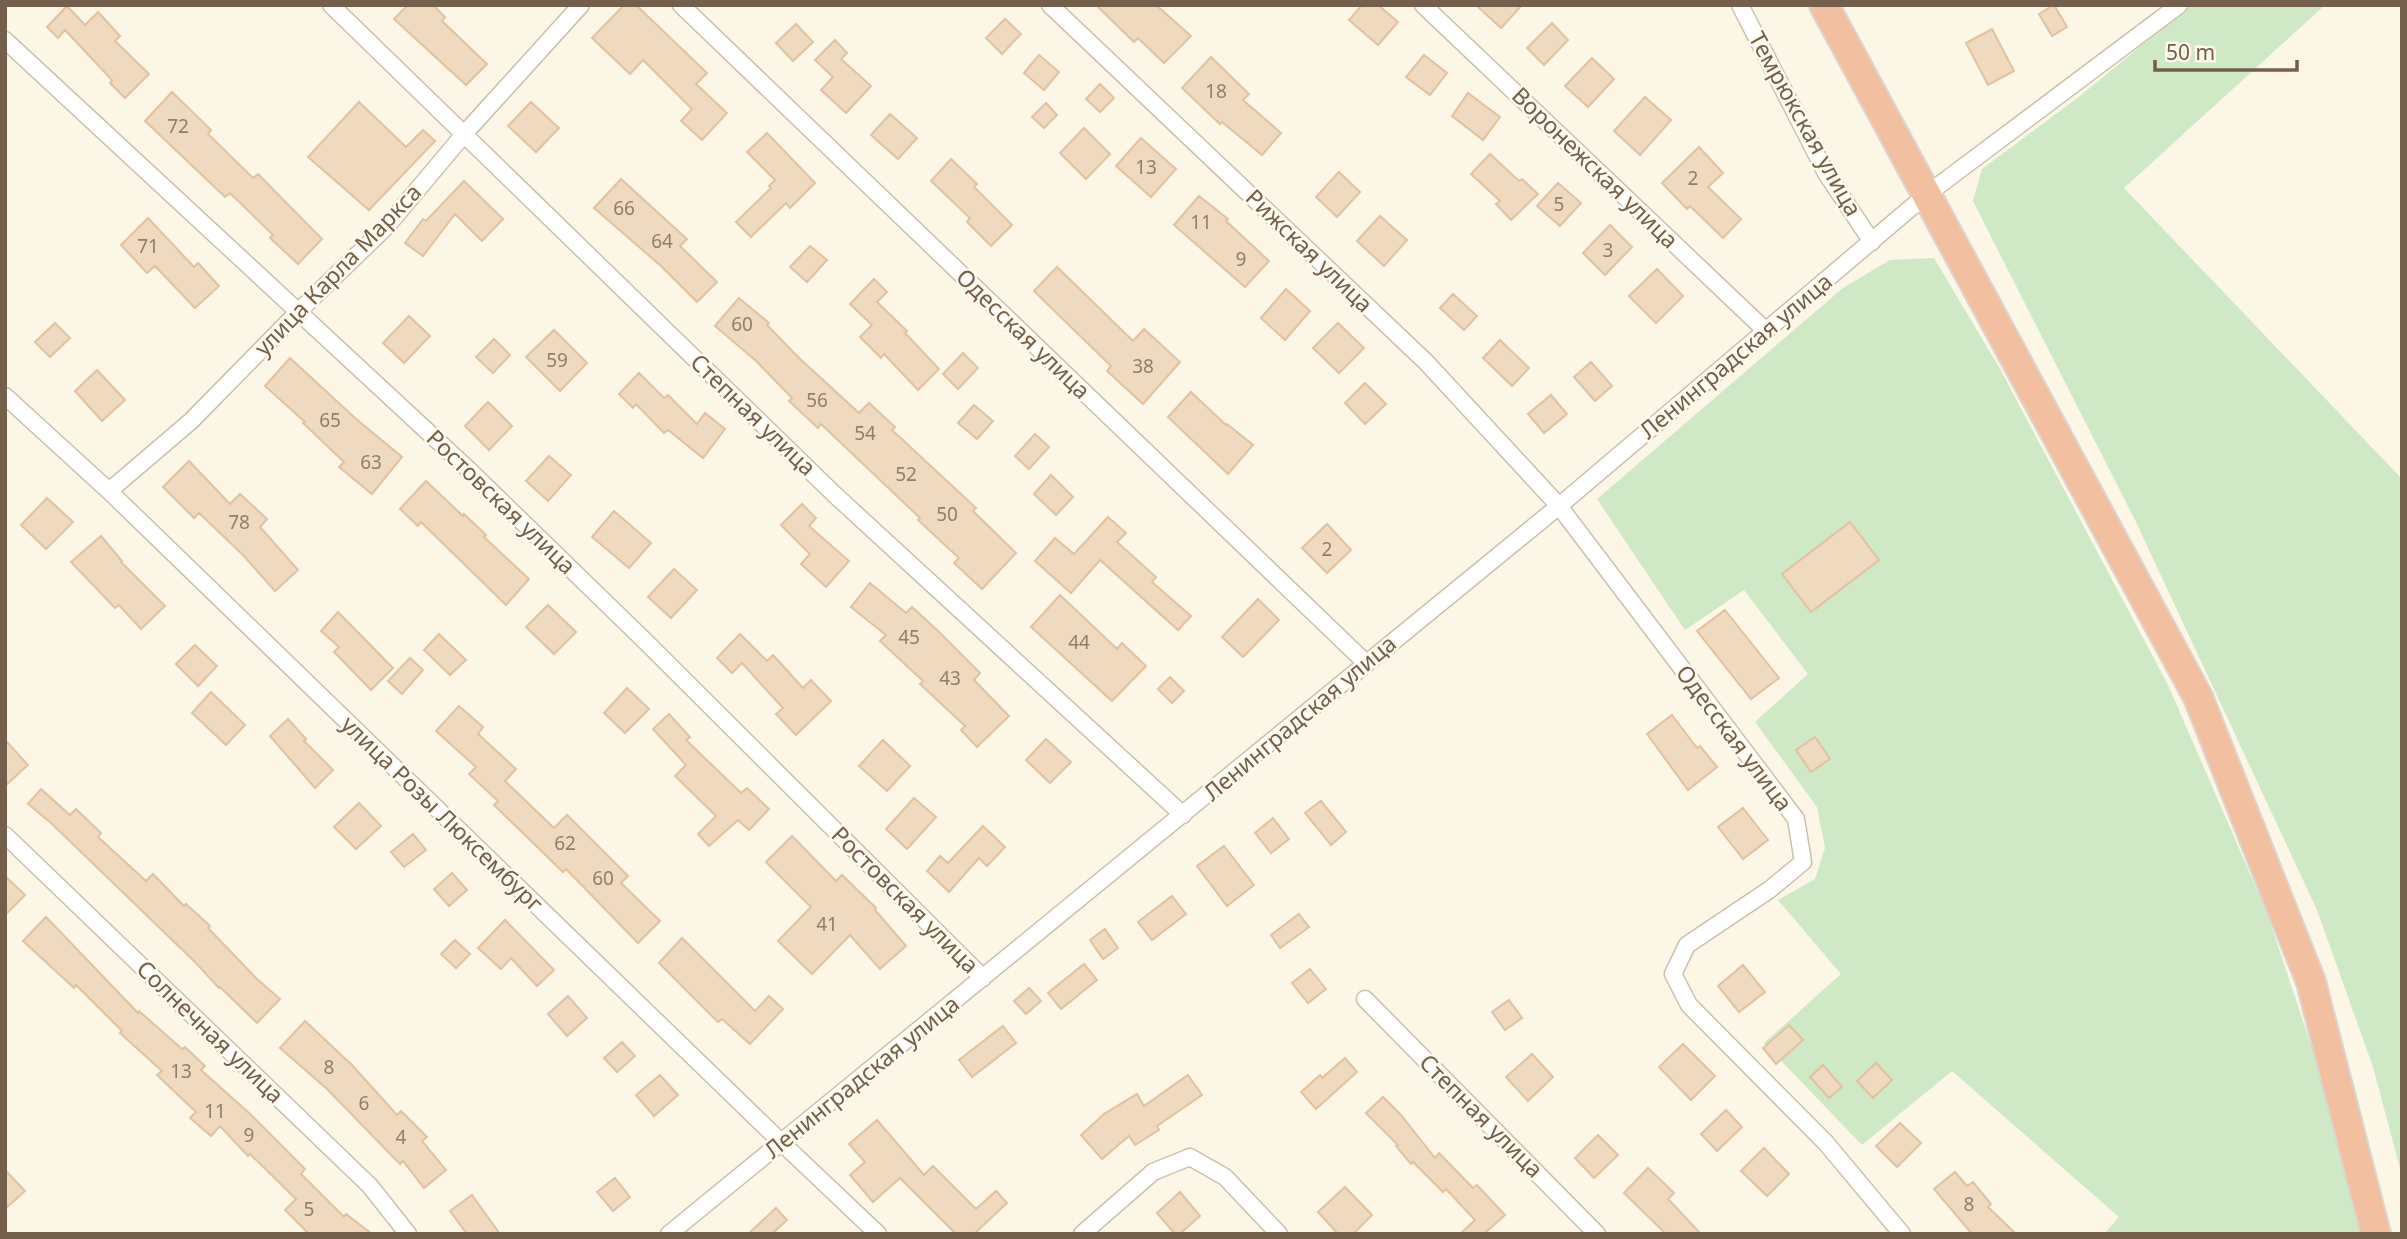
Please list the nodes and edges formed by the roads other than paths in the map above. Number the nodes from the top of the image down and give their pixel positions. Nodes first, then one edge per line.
1 (331, 5) edge
2 (581, 5) edge
3 (681, 5) edge
4 (1050, 5) edge
5 (1423, 5) edge
6 (1740, 5) edge
7 (1824, 5) edge
8 (2179, 5) edge
9 (5, 40) edge
10 (465, 133) junction
11 (1926, 195) junction
12 (1872, 242) junction
13 (299, 311) junction
14 (1766, 331) junction
15 (5, 396) edge
16 (109, 491) junction
17 (1559, 506) junction
18 (1366, 663) junction
19 (1183, 815) junction
20 (5, 835) edge
21 (983, 978) junction
22 (1365, 999) dead end
23 (782, 1143) junction
24 (408, 1234) edge
25 (669, 1234) edge
26 (878, 1234) edge
27 (1082, 1234) edge
28 (1279, 1234) edge
29 (1597, 1234) edge
30 (1902, 1234) edge
31 (2376, 1234) edge

1 - 10 street, Степная улица
2 - 10 street, улица Карла Маркса
3 - 18 street, Одесская улица
4 - 17 street, Рижская улица
5 - 14 street, Воронежская улица
6 - 12 street, Темрюкская улица
7 - 11 highway
8 - 11 street, Ленинградская улица
9 - 13 street, Ростовская улица
10 - 13 street, улица Карла Маркса
10 - 19 street, Степная улица
11 - 12 street, Ленинградская улица
11 - 31 highway
12 - 14 street, Ленинградская улица
13 - 16 street, улица Карла Маркса
13 - 21 street, Ростовская улица
14 - 17 street, Ленинградская улица
15 - 16 street, улица Розы Люксембург
16 - 23 street, улица Розы Люксембург
17 - 18 street, Ленинградская улица
17 - 30 street, Одесская улица
18 - 19 street, Ленинградская улица
19 - 21 street, Ленинградская улица
20 - 24 street, Солнечная улица
21 - 23 street, Ленинградская улица
22 - 29 street, Степная улица
23 - 25 street, Ленинградская улица
23 - 26 street, улица Розы Люксембург
27 - 28 street

